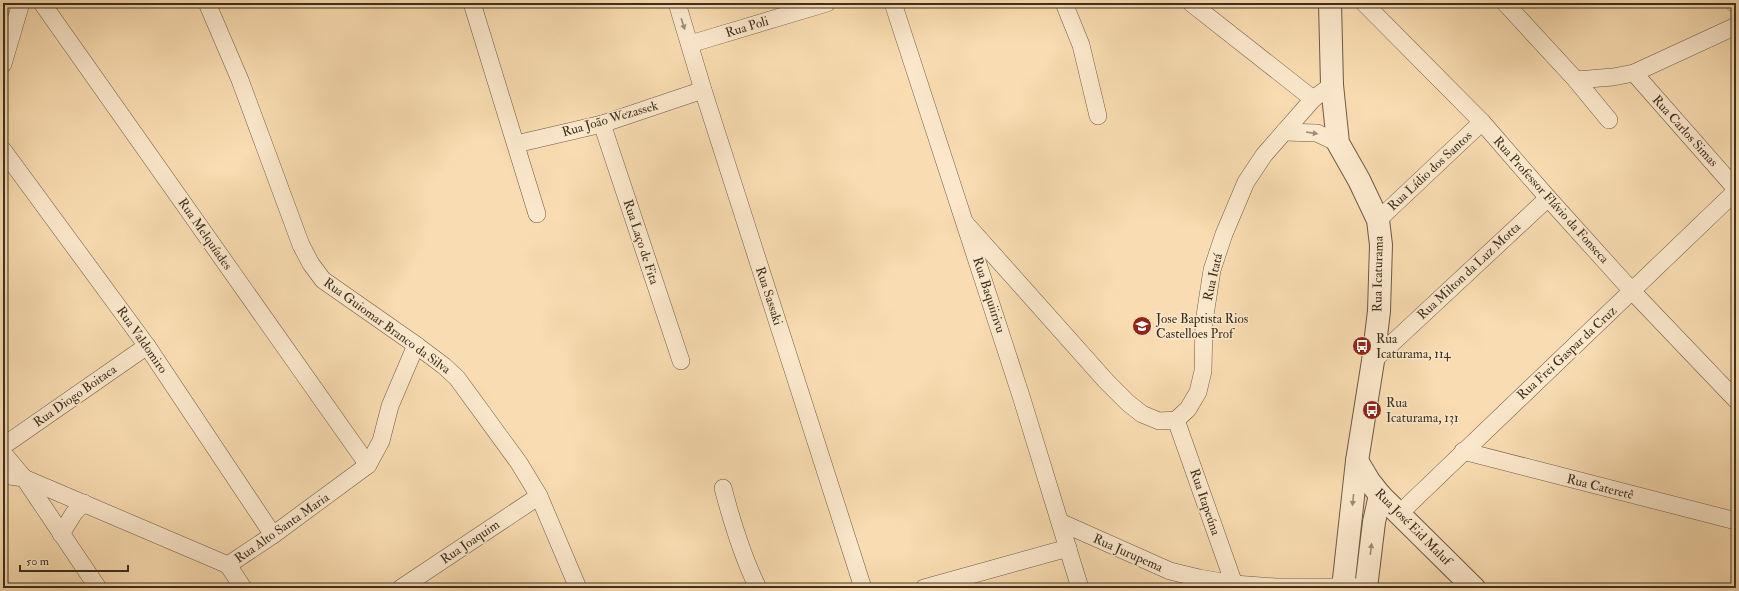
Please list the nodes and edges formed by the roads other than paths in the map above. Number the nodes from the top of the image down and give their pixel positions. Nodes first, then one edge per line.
1 (21, 3) edge
2 (42, 3) edge
3 (207, 3) edge
4 (472, 3) edge
5 (676, 3) edge
6 (827, 3) edge
7 (893, 3) edge
8 (1064, 3) edge
9 (1191, 3) edge
10 (1330, 3) edge
11 (1364, 3) edge
12 (1504, 3) edge
13 (1736, 26) edge
14 (690, 44) junction
15 (3, 64) edge
16 (1634, 74) junction
17 (1576, 80) junction
18 (1332, 85) junction
19 (702, 90) junction
20 (1313, 99) junction
21 (1098, 116) dead end
22 (1609, 120) dead end
23 (1482, 122) junction
24 (602, 124) junction
25 (1284, 132) junction
26 (1338, 143) junction
27 (516, 144) junction
28 (3, 150) edge
29 (1736, 190) edge
30 (1548, 198) junction
31 (537, 214) dead end
32 (1378, 220) junction
33 (966, 224) junction
34 (1632, 291) junction
35 (416, 345) junction
36 (147, 346) junction
37 (681, 361) dead end
38 (1373, 361) junction
39 (1736, 400) edge
40 (1176, 420) junction
41 (3, 446) edge
42 (1463, 451) junction
43 (3, 453) edge
44 (1357, 461) junction
45 (368, 465) junction
46 (3, 475) edge
47 (24, 478) junction
48 (722, 488) dead end
49 (1380, 495) junction
50 (539, 496) junction
51 (84, 503) junction
52 (1399, 514) junction
53 (1736, 521) edge
54 (1060, 522) junction
55 (61, 534) junction
56 (273, 535) junction
57 (1068, 548) junction
58 (228, 565) junction
59 (975, 581) edge
60 (1234, 584) junction
61 (1343, 587) edge
62 (1366, 587) edge
63 (1476, 587) edge
64 (98, 588) edge
65 (243, 588) edge
66 (401, 588) edge
67 (578, 588) edge
68 (758, 588) edge
69 (863, 588) edge
70 (924, 588) edge
71 (1080, 588) edge

1 - 15 street
2 - 45 street, Rua Melquíades
3 - 35 street, Rua Guiomar Branco da Silva
4 - 27 street
5 -> 14 street, Rua Sassaki
6 - 14 street, Rua Poli
7 - 33 street, Rua Baquiirivu
8 - 21 street
9 - 20 street
10 - 18 street
11 - 23 street, Rua Professor Flávio da Fonseca
12 - 17 street
13 - 16 street
14 - 19 street, Rua Sassaki
16 - 17 street
16 - 29 street, Rua Carlos Simas
17 - 22 street
18 - 20 street, Rua Itatá
18 - 26 street
19 - 24 street, Rua João Wezassek
19 - 69 street, Rua Sassaki
20 - 25 street, Rua Itatá
23 - 30 street, Rua Professor Flávio da Fonseca
23 - 32 street, Rua Lídio dos Santos
24 - 27 street, Rua João Wezassek
24 - 37 street, Rua Laço de Fita
25 -> 26 street
25 - 40 street, Rua Itatá
26 - 32 street, Rua Icaturama
27 - 31 street
28 - 36 street, Rua Valdomiro
29 - 34 street, Rua Frei Gaspar da Cruz
30 - 34 street, Rua Professor Flávio da Fonseca
30 - 38 street, Rua Milton da Luz Motta
32 - 38 street, Rua Icaturama
33 - 40 street
33 - 54 street, Rua Baquiirivu
34 - 39 street, Rua Professor Flávio da Fonseca
34 - 42 street, Rua Frei Gaspar da Cruz
35 - 45 street, Rua Alto Santa Maria
35 - 50 street, Rua Guiomar Branco da Silva
36 - 41 street, Rua Diogo Boitaca
36 - 56 street, Rua Valdomiro
38 - 44 street, Rua Icaturama
40 - 60 street, Rua Itapeúna
42 - 52 street, Rua Frei Gaspar da Cruz
42 - 53 street, Rua Cateretê
43 - 47 street
44 - 49 street, Rua José Eid Maluf
44 -> 61 street, Rua Icaturama
45 - 56 street, Rua Alto Santa Maria
46 - 47 street, Rua Alto Santa Maria
47 - 51 street, Rua Alto Santa Maria
47 - 55 street
48 - 68 street
49 - 52 street, Rua José Eid Maluf
62 -> 49 street
50 - 66 street, Rua Joaquim
50 - 67 street, Rua Guiomar Branco da Silva
51 - 55 street
51 - 58 street, Rua Alto Santa Maria
52 - 63 street, Rua José Eid Maluf
54 - 57 street, Rua Baquiirivu
54 - 60 street, Rua Jurupema
55 - 64 street
56 - 58 street, Rua Alto Santa Maria
57 - 59 street
57 - 71 street, Rua Baquiirivu
58 - 65 street
59 - 70 street
60 - 61 street, Rua Jurupema
61 - 62 street, Rua Jurupema

